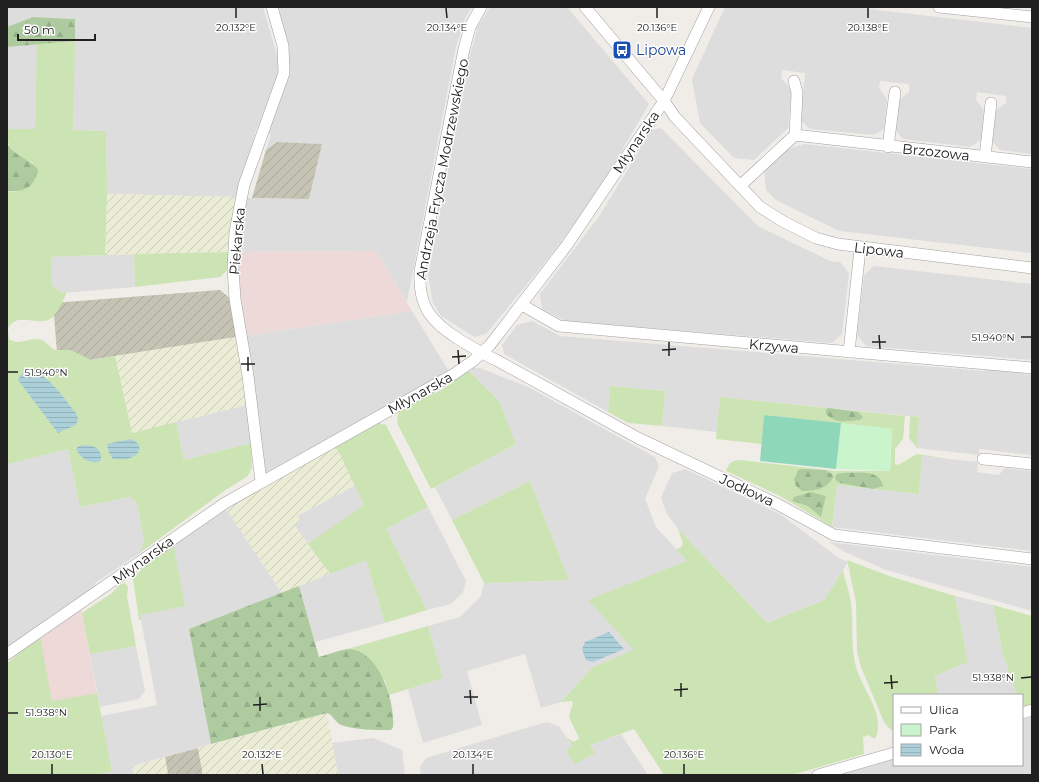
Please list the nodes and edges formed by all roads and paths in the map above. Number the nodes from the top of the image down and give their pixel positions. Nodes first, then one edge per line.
1 (272, 7) edge
2 (481, 7) edge
3 (586, 7) edge
4 (709, 7) edge
5 (939, 7) edge
6 (1032, 17) edge
7 (794, 81) dead end
8 (895, 92) dead end
9 (664, 101) junction
10 (991, 103) dead end
11 (795, 135) junction
12 (888, 147) junction
13 (985, 157) junction
14 (1032, 162) edge
15 (740, 186) junction
16 (860, 249) junction
17 (1032, 268) edge
18 (522, 305) junction
19 (849, 352) junction
20 (482, 354) junction
21 (1032, 368) edge
22 (983, 459) dead end
23 (1032, 464) edge
24 (261, 482) junction
25 (1032, 559) edge
26 (7, 654) edge
27 (893, 753) edge
28 (818, 775) edge

1 - 24 street, Piekarska
2 - 20 street, Andrzeja Frycza Modrzewskiego
3 - 9 street, Lipowa
4 - 9 street, Młynarska
5 - 6 street
7 - 11 street
8 - 12 street, Brzozowa
9 - 15 street, Lipowa
9 - 18 street, Młynarska
10 - 13 street, Brzozowa
11 - 12 street, Brzozowa
11 - 15 street
12 - 13 street, Brzozowa
13 - 14 street, Brzozowa
15 - 16 street, Lipowa
16 - 17 street, Lipowa
16 - 19 street
18 - 19 street, Krzywa
18 - 20 street, Młynarska
19 - 21 street, Krzywa
20 - 24 street, Młynarska
20 - 25 street, Jodłowa
22 - 23 street
24 - 26 street, Młynarska
27 - 28 street

